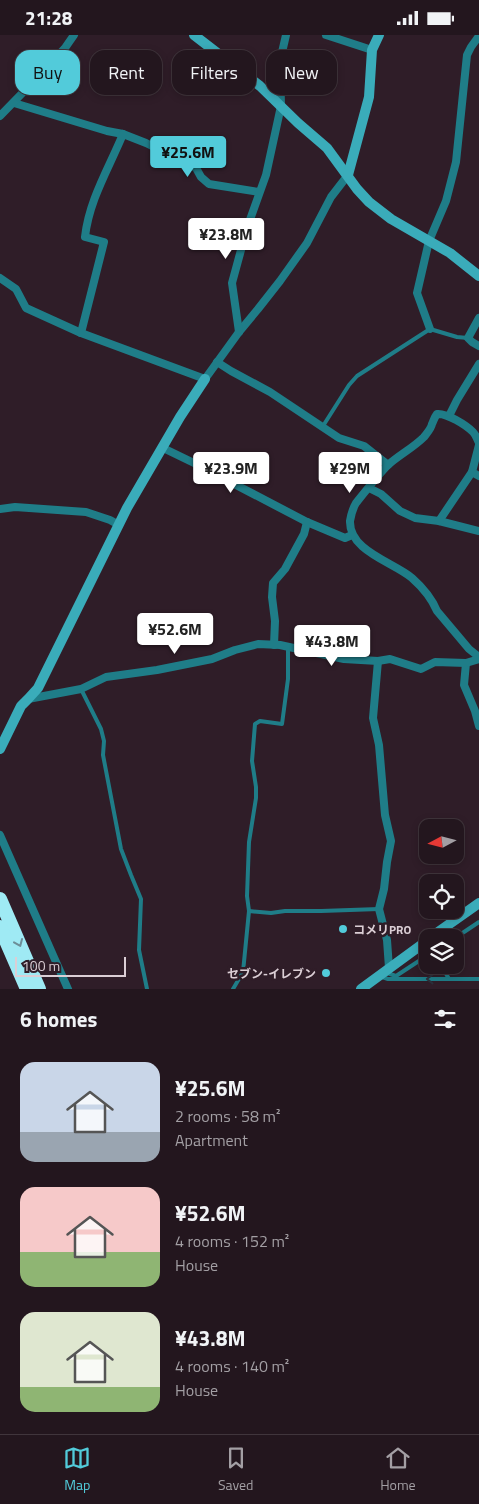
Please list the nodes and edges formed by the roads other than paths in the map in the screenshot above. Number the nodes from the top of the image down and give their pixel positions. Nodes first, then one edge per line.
1 (74, 35) edge
2 (194, 35) edge
3 (286, 35) edge
4 (326, 35) edge
5 (379, 35) edge
6 (479, 36) edge
7 (372, 50) junction
8 (14, 103) junction
9 (281, 106) junction
10 (0, 115) edge
11 (123, 134) junction
12 (348, 175) junction
13 (259, 192) junction
14 (428, 241) junction
15 (479, 276) edge
16 (0, 278) edge
17 (479, 318) edge
18 (430, 329) junction
19 (239, 332) junction
20 (81, 333) junction
21 (468, 338) junction
22 (479, 346) edge
23 (217, 362) junction
24 (479, 364) edge
25 (205, 379) junction
26 (449, 416) junction
27 (323, 426) junction
28 (479, 444) edge
29 (163, 448) junction
30 (388, 465) junction
31 (476, 474) edge
32 (369, 488) junction
33 (0, 509) edge
34 (439, 521) junction
35 (307, 522) junction
36 (119, 525) junction
37 (479, 531) edge
38 (352, 535) junction
39 (274, 645) junction
40 (288, 648) junction
41 (479, 658) edge
42 (378, 661) junction
43 (466, 663) junction
44 (81, 689) junction
45 (28, 699) junction
46 (479, 726) edge
47 (0, 749) edge
48 (0, 835) edge
49 (0, 899) edge
50 (479, 903) edge
51 (379, 909) junction
52 (249, 911) junction
53 (479, 922) edge
54 (0, 927) edge
55 (443, 929) edge
56 (464, 932) edge
57 (419, 947) edge
58 (419, 961) edge
59 (384, 972) junction
60 (446, 974) edge
61 (449, 979) junction
62 (479, 979) edge
63 (27, 989) edge
64 (39, 989) edge
65 (68, 989) edge
66 (147, 989) edge
67 (233, 989) edge
68 (361, 989) edge

1 - 8 street
2 - 9 street
3 - 9 street
4 - 7 street
5 - 7 street
6 - 14 street
7 - 12 street
8 - 10 street
8 - 11 street
9 - 12 street
9 - 13 street
11 - 13 street
11 - 20 street
12 - 14 street
12 - 19 street
13 - 19 street
14 - 15 street
14 - 18 street
16 - 20 street
17 - 21 street
18 - 21 lane
18 - 27 lane
19 - 23 street
20 - 25 street
21 - 22 street
23 - 25 street
23 - 27 street
24 - 26 street
25 - 29 street
26 - 28 street
26 - 30 street
27 - 30 street
28 - 31 street
29 - 35 street
29 - 36 street
30 - 32 street
31 - 34 street
32 - 34 street
32 - 38 street
33 - 36 street
34 - 37 street
35 - 38 street
35 - 39 street
36 - 45 street
38 - 41 street
39 - 40 street
39 - 44 street
40 - 42 street
40 - 52 lane
41 - 43 street
42 - 43 street
42 - 51 street
43 - 46 street
44 - 45 street
44 - 66 lane
45 - 47 street
48 - 65 street
49 -> 64 highway
50 - 55 street
51 - 52 lane
51 - 59 street
52 - 67 lane
53 - 56 lane
54 - 63 highway
57 - 59 street
58 - 59 lane
61 -> 59 lane
59 - 68 street
60 - 61 lane
61 - 62 lane

